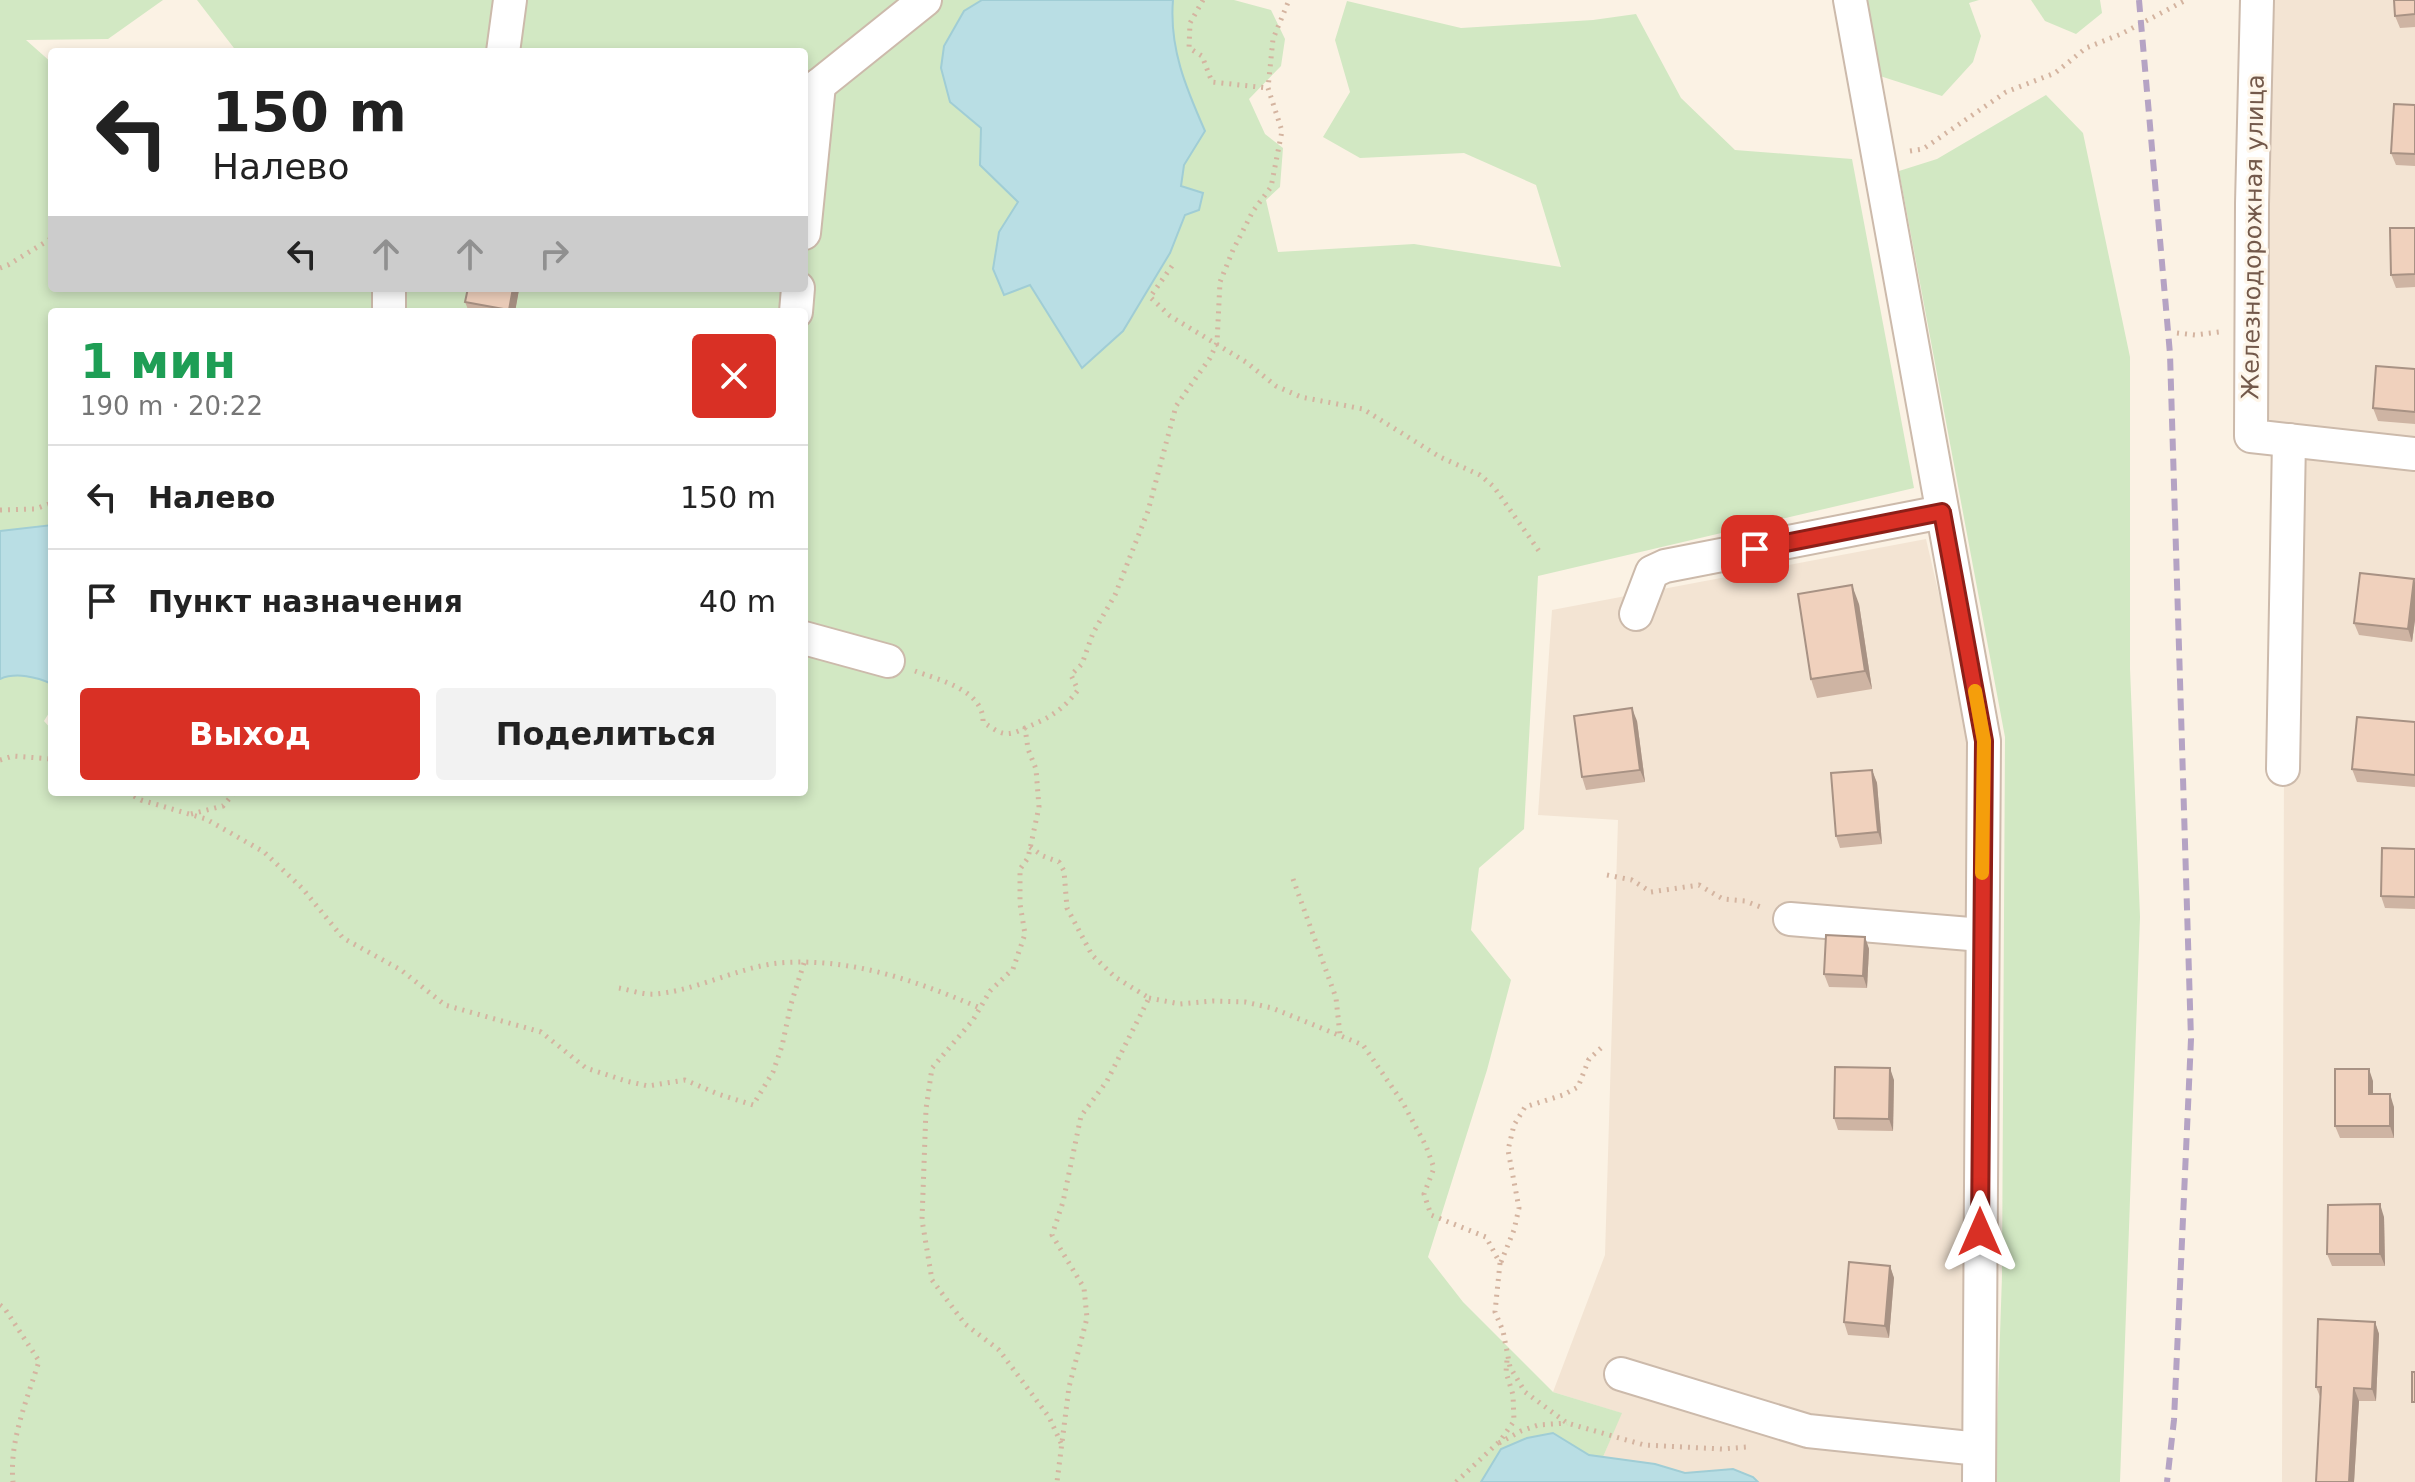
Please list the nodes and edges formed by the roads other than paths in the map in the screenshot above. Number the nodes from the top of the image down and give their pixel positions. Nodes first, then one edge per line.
1 (510, 0) edge
2 (925, 0) edge
3 (1850, 0) edge
4 (2257, 0) edge
5 (504, 48) edge
6 (812, 91) edge
7 (808, 162) edge
8 (2289, 440) junction
9 (2415, 454) edge
10 (1942, 512) junction
11 (1636, 614) dead end
12 (808, 639) edge
13 (888, 661) road end
14 (2283, 769) dead end
15 (1790, 919) road end
16 (1982, 935) junction
17 (1621, 1374) dead end
18 (1979, 1449) junction
19 (1979, 1482) edge

1 - 5 street
2 - 6 street
3 - 10 street
4 - 8 street, Железнодорожная улица
6 - 7 street
8 - 9 street
8 - 14 street
10 - 11 street
10 - 16 street
12 - 13 street
15 - 16 street
16 - 18 street
17 - 18 street
18 - 19 street

